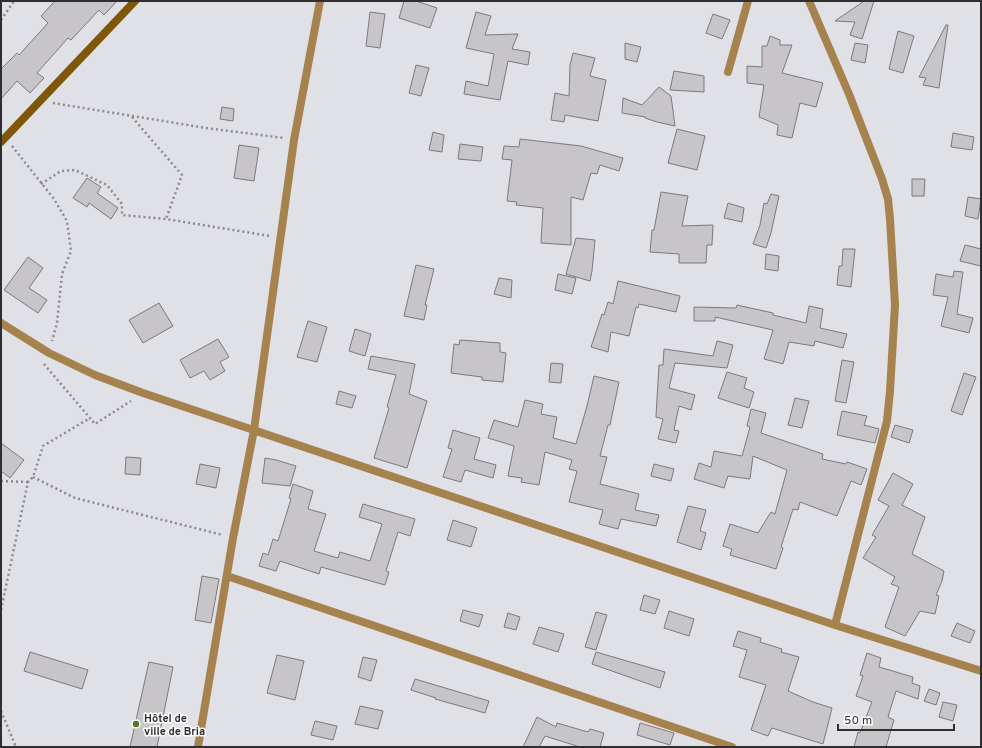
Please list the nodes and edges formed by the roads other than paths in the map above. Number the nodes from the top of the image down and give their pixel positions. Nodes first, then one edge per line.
1 (135, 1) edge
2 (320, 1) edge
3 (748, 1) edge
4 (809, 1) edge
5 (728, 72) dead end
6 (3, 140) edge
7 (1, 323) edge
8 (254, 430) junction
9 (227, 576) junction
10 (835, 625) junction
11 (981, 671) edge
12 (198, 747) edge
13 (732, 747) edge

1 - 6 main road
2 - 8 street
3 - 5 street
4 - 10 street
7 - 8 street
8 - 9 street
8 - 10 street
9 - 12 street
9 - 13 street
10 - 11 street

